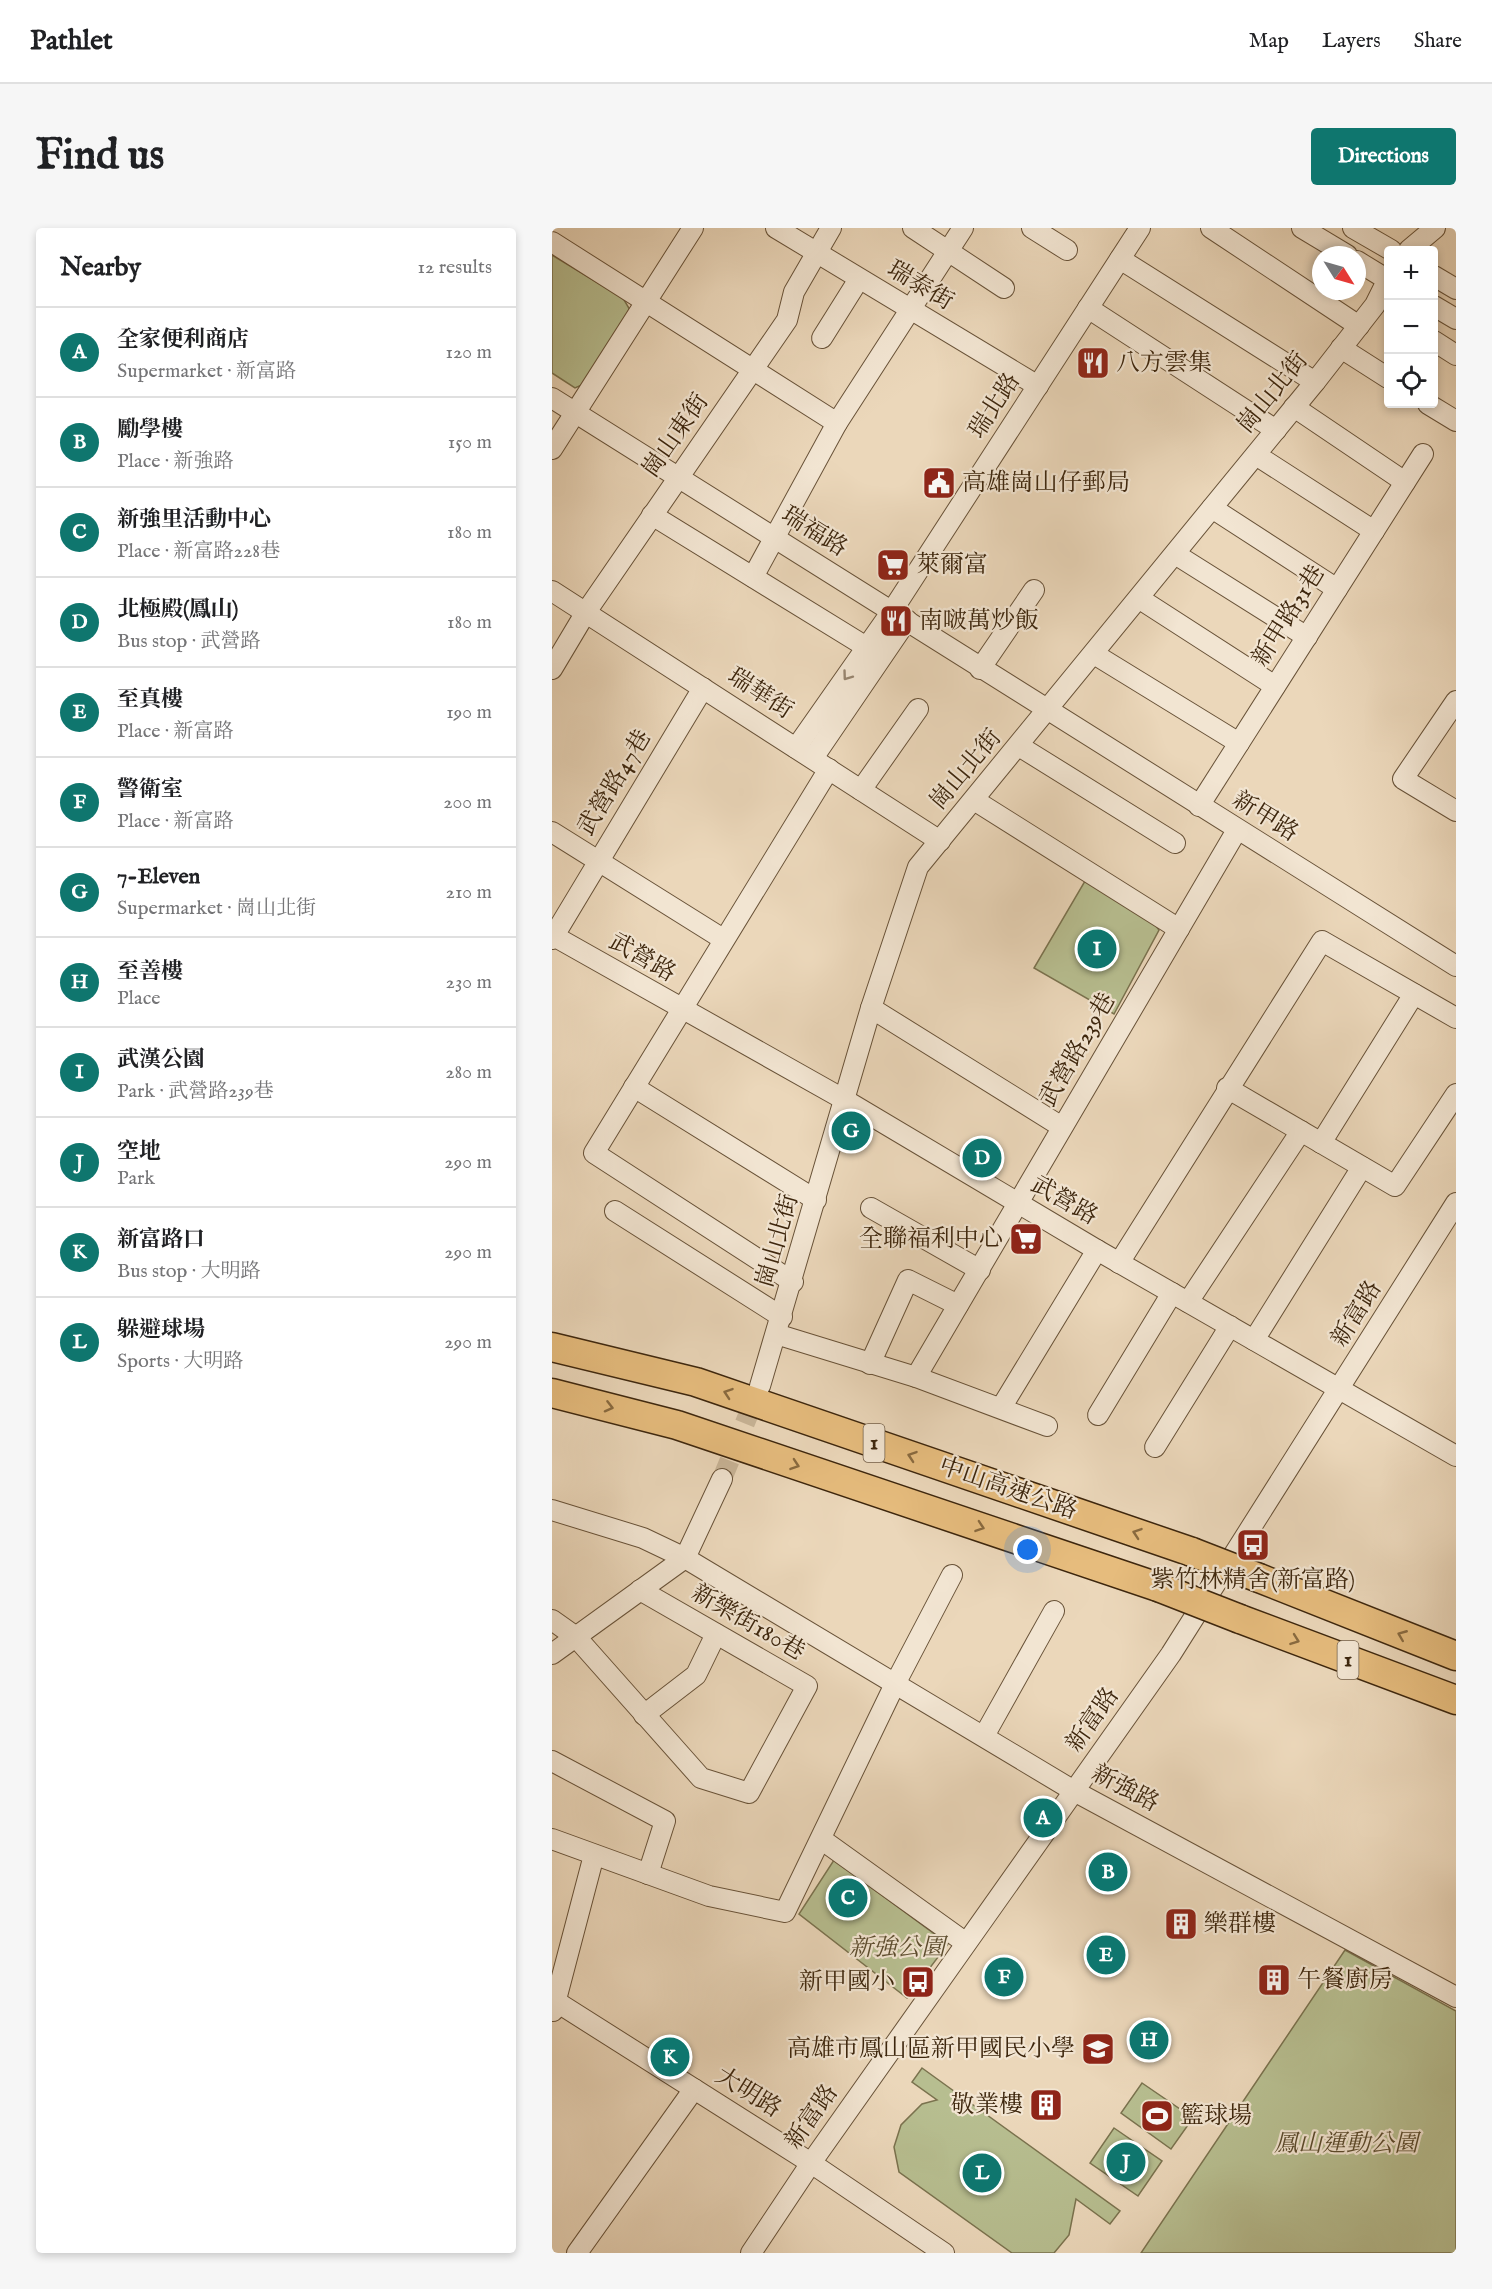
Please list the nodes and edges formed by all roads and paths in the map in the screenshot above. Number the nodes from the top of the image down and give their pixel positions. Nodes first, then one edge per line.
1 (693, 228) edge
2 (776, 228) edge
3 (831, 228) edge
4 (913, 228) edge
5 (963, 228) edge
6 (1032, 228) edge
7 (1140, 228) edge
8 (1211, 228) edge
9 (1302, 228) edge
10 (1353, 228) edge
11 (1435, 228) edge
12 (552, 242) edge
13 (1332, 246) edge
14 (1384, 246) edge
15 (1414, 246) edge
16 (1067, 250) dead end
17 (949, 251) junction
18 (815, 252) junction
19 (1120, 259) junction
20 (1366, 267) edge
21 (1384, 278) edge
22 (1438, 278) edge
23 (859, 279) junction
24 (1004, 288) dead end
25 (1456, 289) edge
26 (646, 302) junction
27 (1088, 308) junction
28 (1438, 308) edge
29 (1382, 309) edge
30 (910, 311) junction
31 (1456, 319) edge
32 (1359, 326) junction
33 (822, 338) dead end
34 (1438, 344) edge
35 (1341, 348) junction
36 (1456, 355) edge
37 (753, 371) junction
38 (1384, 375) edge
39 (1315, 382) junction
40 (1038, 386) junction
41 (552, 399) edge
42 (1294, 407) junction
43 (1435, 408) edge
44 (575, 413) junction
45 (1456, 421) edge
46 (837, 423) junction
47 (1276, 430) junction
48 (552, 449) edge
49 (1423, 454) dead end
50 (1256, 455) junction
51 (678, 477) junction
52 (1406, 482) junction
53 (1212, 508) junction
54 (652, 515) junction
55 (1374, 531) junction
56 (776, 539) junction
57 (1175, 554) junction
58 (753, 577) junction
59 (1337, 589) junction
60 (1034, 590) dead end
61 (552, 591) edge
62 (1140, 599) junction
63 (586, 612) junction
64 (900, 616) junction
65 (1306, 637) junction
66 (868, 648) junction
67 (1094, 654) junction
68 (552, 669) edge
69 (980, 669) junction
70 (1275, 686) junction
71 (703, 688) junction
72 (1456, 701) edge
73 (918, 709) dead end
74 (1047, 712) junction
75 (1239, 743) junction
76 (1019, 746) junction
77 (804, 753) junction
78 (829, 769) junction
79 (861, 790) junction
80 (974, 800) junction
81 (1199, 806) junction
82 (1456, 811) edge
83 (1237, 830) junction
84 (552, 832) edge
85 (940, 840) junction
86 (1175, 843) dead end
87 (598, 861) junction
88 (1179, 929) junction
89 (553, 937) edge
90 (723, 939) junction
91 (1456, 966) edge
92 (1414, 993) junction
93 (871, 1008) junction
94 (681, 1010) junction
95 (1456, 1018) edge
96 (634, 1087) junction
97 (1227, 1088) junction
98 (1456, 1094) edge
99 (845, 1100) junction
100 (1062, 1127) junction
101 (1300, 1131) junction
102 (1321, 1143) junction
103 (1362, 1167) junction
104 (816, 1200) junction
105 (1456, 1203) edge
106 (1019, 1204) junction
107 (871, 1208) dead end
108 (615, 1211) dead end
109 (1097, 1250) junction
110 (1119, 1263) junction
111 (980, 1270) junction
112 (793, 1282) junction
113 (1180, 1298) junction
114 (958, 1305) junction
115 (779, 1325) junction
116 (1230, 1326) junction
117 (552, 1330) edge
118 (1254, 1340) junction
119 (552, 1347) edge
120 (870, 1364) junction
121 (916, 1377) junction
122 (696, 1382) junction
123 (760, 1386) tunnel mouth
124 (1340, 1389) junction
125 (552, 1393) edge
126 (1001, 1408) junction
127 (1098, 1415) dead end
128 (1047, 1426) dead end
129 (1155, 1447) dead end
130 (1456, 1456) edge
131 (722, 1479) tunnel mouth
132 (552, 1510) edge
133 (685, 1557) junction
134 (952, 1575) dead end
135 (640, 1590) junction
136 (1054, 1611) dead end
137 (552, 1620) edge
138 (716, 1634) junction
139 (576, 1637) junction
140 (552, 1654) edge
141 (1456, 1656) edge
142 (895, 1684) junction
143 (1456, 1700) edge
144 (644, 1715) junction
145 (984, 1736) junction
146 (552, 1761) edge
147 (1074, 1791) junction
148 (552, 1839) edge
149 (821, 1839) junction
150 (594, 1854) junction
151 (648, 1874) junction
152 (966, 1943) junction
153 (1456, 1997) edge
154 (553, 2005) edge
155 (694, 2089) junction
156 (811, 2163) junction
157 (577, 2253) edge
158 (751, 2253) edge
159 (944, 2253) edge

1 - 26 street
2 - 18 street, 瑞泰街
3 - 18 street, 崗山東街
4 - 17 street
5 - 17 street
6 - 16 street
7 - 19 street, 瑞北路
8 - 32 street
9 - 13 street
10 - 14 street
11 - 15 street
12 - 26 street
17 - 24 street
17 - 30 street
18 - 23 street, 瑞泰街
18 - 37 street, 崗山東街
19 - 27 street, 瑞北路
19 - 39 street
20 - 21 street
22 - 25 street
23 - 30 street, 瑞泰街
23 - 33 street
26 - 37 street
26 - 44 street
27 - 40 street, 瑞北路
27 - 47 street
28 - 31 street
29 - 32 street, 崗山北街
30 - 40 street, 瑞泰街
30 - 46 street
32 - 35 street, 崗山北街
34 - 36 street
35 - 38 street
35 - 39 street, 崗山北街
37 - 46 street
37 - 51 street, 崗山東街
39 - 42 street, 崗山北街
40 - 64 street, 瑞北路
41 - 44 street, 瑞福路
42 - 47 street, 崗山北街
42 - 52 street
43 - 45 street
44 - 48 street
44 - 51 street, 瑞福路
46 - 56 street
47 - 50 street, 崗山北街
49 - 52 street, 新甲路31巷
50 - 53 street, 崗山北街
50 - 55 street
51 - 54 street, 崗山東街
51 - 56 street, 瑞福路
52 - 55 street, 新甲路31巷
53 - 57 street, 崗山北街
53 - 59 street
54 - 58 street
54 - 63 street, 崗山東街
55 - 59 street, 新甲路31巷
56 - 58 street
56 - 64 street, 瑞福路
57 - 62 street, 崗山北街
57 - 65 street
58 - 66 street
59 - 65 street, 新甲路31巷
60 - 69 street
61 - 63 street, 瑞華街
62 - 67 street, 崗山北街
62 - 70 street
63 - 68 street, 崗山東街
63 - 71 street, 瑞華街
64 - 66 street
64 - 69 street, 瑞福路
64 - 77 street
65 - 70 street, 新甲路31巷
66 -> 77 street
67 - 74 street, 崗山北街
67 - 75 street
69 - 74 street, 瑞福路
70 - 75 street, 新甲路31巷
71 - 77 street, 瑞華街
71 - 87 street, 武營路47巷
72 - 82 street
73 - 79 street
74 - 76 street, 崗山北街
74 - 81 street, 新甲路
75 - 81 street, 新甲路31巷
76 - 80 street, 崗山北街
76 - 86 street
77 - 78 street, 瑞華街
78 - 79 street, 瑞華街
78 - 90 street
79 - 85 street, 瑞華街
80 - 85 street, 崗山北街
80 - 88 street
81 - 83 street, 新甲路
83 - 88 street, 武營路239巷
83 - 91 street, 新甲路
84 - 87 street
85 - 93 street, 崗山北街
87 - 89 street, 武營路47巷
87 - 90 street
88 - 100 street, 武營路239巷
89 - 94 street, 武營路
90 - 94 street
92 - 95 street
92 - 97 street
92 - 102 street
93 - 99 street, 崗山北街
93 - 100 street
94 - 96 street
94 - 99 street, 武營路
96 - 104 street
96 - 112 street
97 - 101 street
97 - 110 street
98 - 103 street
99 - 104 street, 崗山北街
99 - 106 street, 武營路
100 - 106 street, 武營路239巷
101 - 102 street
101 - 113 street
102 - 103 street
103 - 118 street
104 - 112 street, 崗山北街
105 - 124 street, 新富路
106 - 109 street, 武營路
106 - 111 street, 武營路239巷
107 - 111 street
108 - 115 street
109 - 110 street, 武營路
109 - 126 street
110 - 113 street, 武營路
111 - 114 street, 武營路239巷
112 - 115 street, 崗山北街
113 - 116 street, 武營路
113 - 127 street
114 - 120 street
114 - 121 street, 武營路239巷
115 - 120 street
115 - 123 street, 崗山北街
116 - 118 street, 武營路
116 - 129 street
117 - 122 highway
118 - 124 street, 武營路
119 - 122 highway, 中山高速公路 / 1
120 - 121 street
121 - 126 street
141 -> 122 highway, 中山高速公路 / 1, bridge
124 - 130 street, 武營路
124 - 147 street, 新富路
125 -> 143 highway, 中山高速公路 / 1, bridge
126 - 128 street
131 - 133 street
132 - 133 street, 新強路
133 - 135 street
133 - 142 street, 新強路
134 - 142 street
135 - 138 street, 新樂街180巷
135 - 139 street
136 - 145 street
137 - 139 street
138 - 144 street
138 - 144 street, 新樂街180巷
139 - 140 street
139 - 144 street
142 - 145 street, 新強路
142 - 149 street
145 - 147 street, 新強路
146 - 151 street
147 - 152 street, 新富路
147 - 153 street, 新強路
148 - 150 street
149 - 151 street
149 - 152 street
150 - 151 street
150 - 154 street
152 - 156 street, 新富路
154 - 155 street, 大明路
155 - 156 street, 大明路
155 - 157 street
156 - 158 street, 新富路
156 - 159 street, 大明路

